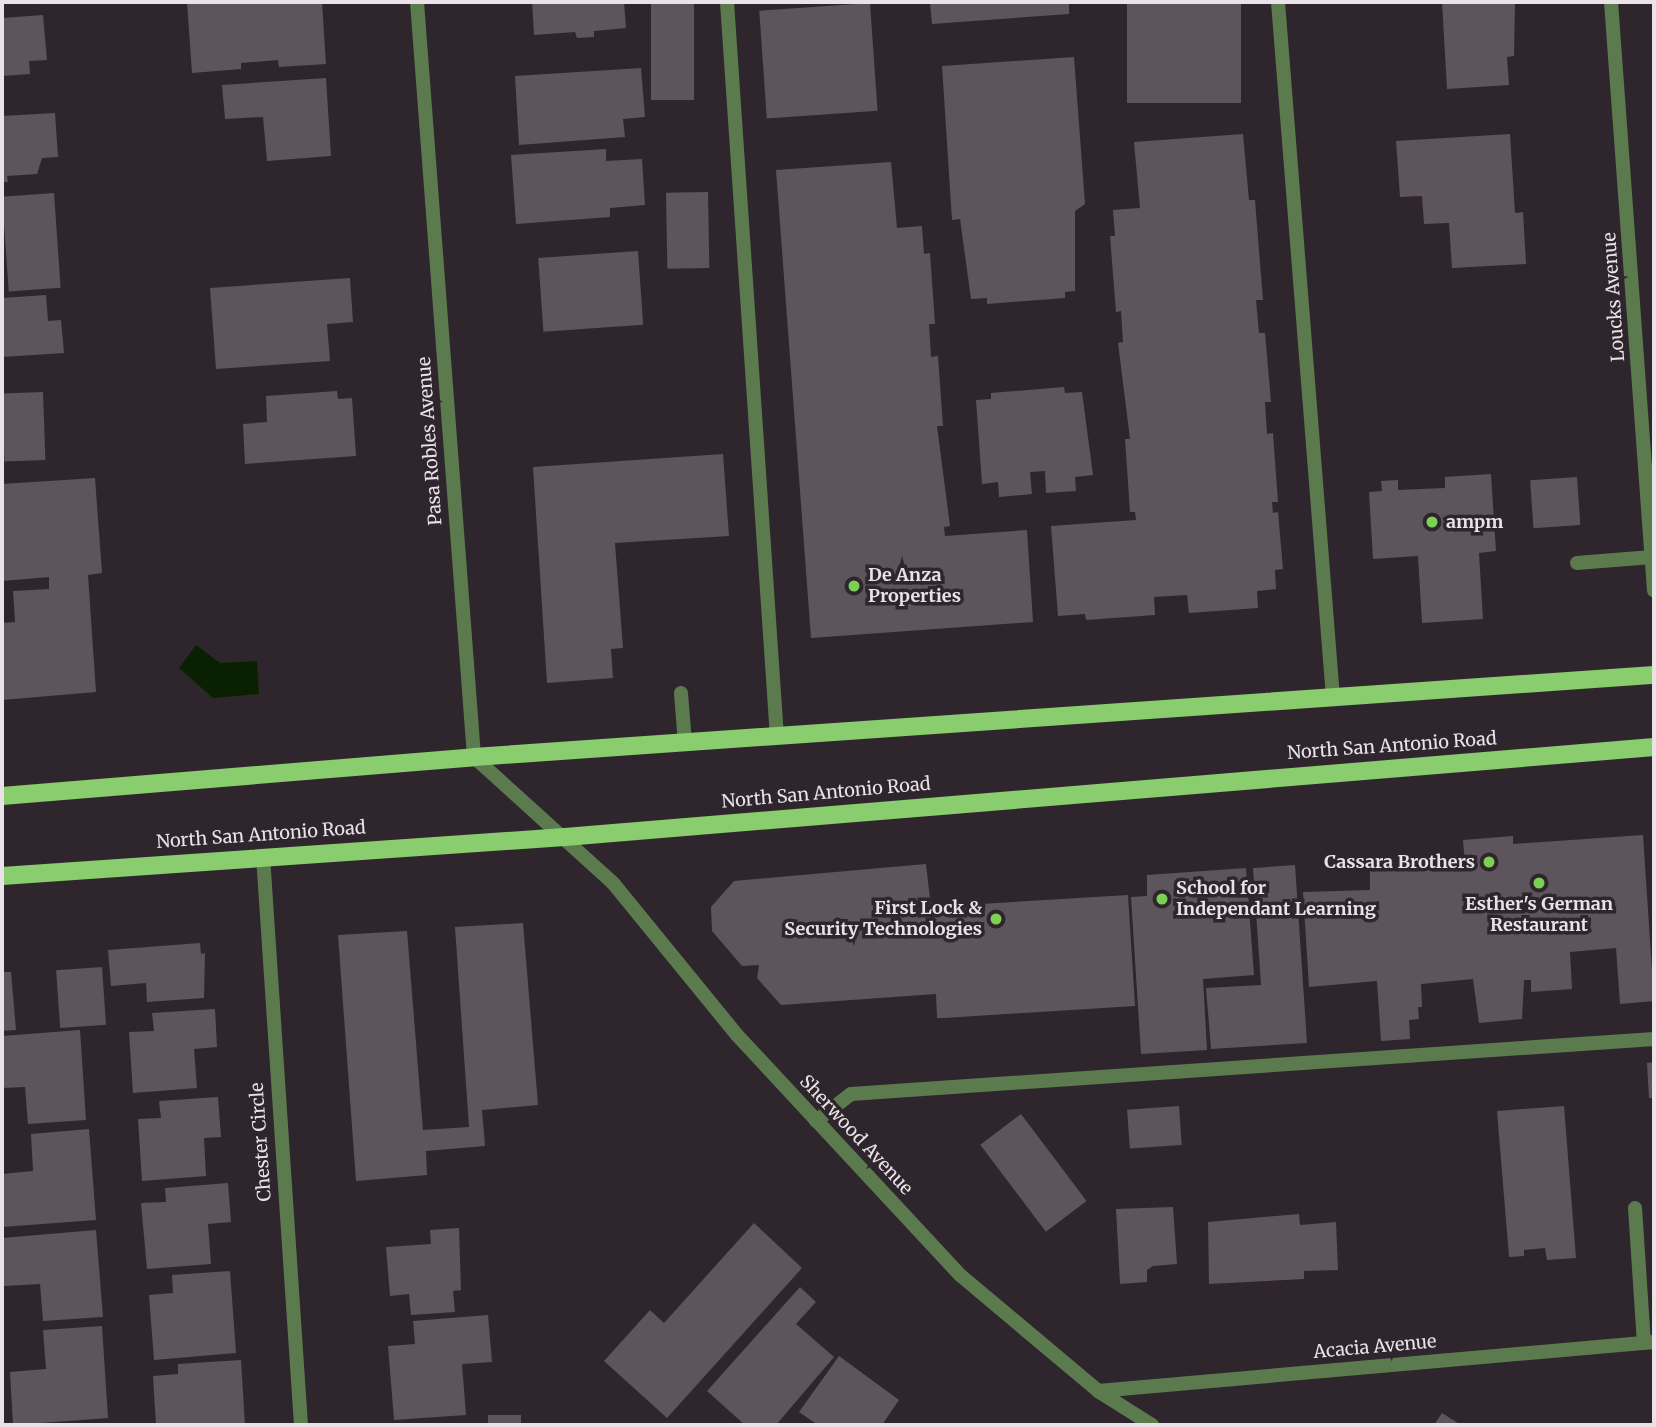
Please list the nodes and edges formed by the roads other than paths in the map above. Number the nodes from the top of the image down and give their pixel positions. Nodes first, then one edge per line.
1 (417, 2) edge
2 (727, 2) edge
3 (1278, 2) edge
4 (1611, 2) edge
5 (1652, 557) junction
6 (1577, 563) dead end
7 (1654, 590) edge
8 (1654, 675) edge
9 (681, 693) dead end
10 (1332, 698) junction
11 (777, 737) junction
12 (685, 744) junction
13 (1654, 747) edge
14 (474, 757) junction
15 (2, 796) edge
16 (565, 837) junction
17 (263, 856) junction
18 (2, 876) edge
19 (1654, 1038) edge
20 (816, 1121) junction
21 (1635, 1208) dead end
22 (1649, 1343) edge
23 (1098, 1391) junction
24 (301, 1425) edge
25 (1152, 1425) edge

1 - 14 street, Pasa Robles Avenue
2 - 11 street
3 - 10 street
4 - 5 street, Loucks Avenue
5 - 6 street
5 - 7 street, Loucks Avenue
8 - 10 main road
9 - 12 street
10 - 11 main road
11 - 12 main road
12 - 14 main road
13 - 16 main road, North San Antonio Road
14 - 15 main road
14 - 16 street
16 - 17 main road, North San Antonio Road
16 - 20 street, Sherwood Avenue
17 - 18 main road, North San Antonio Road
17 - 24 street, Chester Circle
19 - 20 street
20 - 23 street, Sherwood Avenue
21 - 22 street
22 - 23 street, Acacia Avenue
23 - 25 street, Sherwood Avenue

